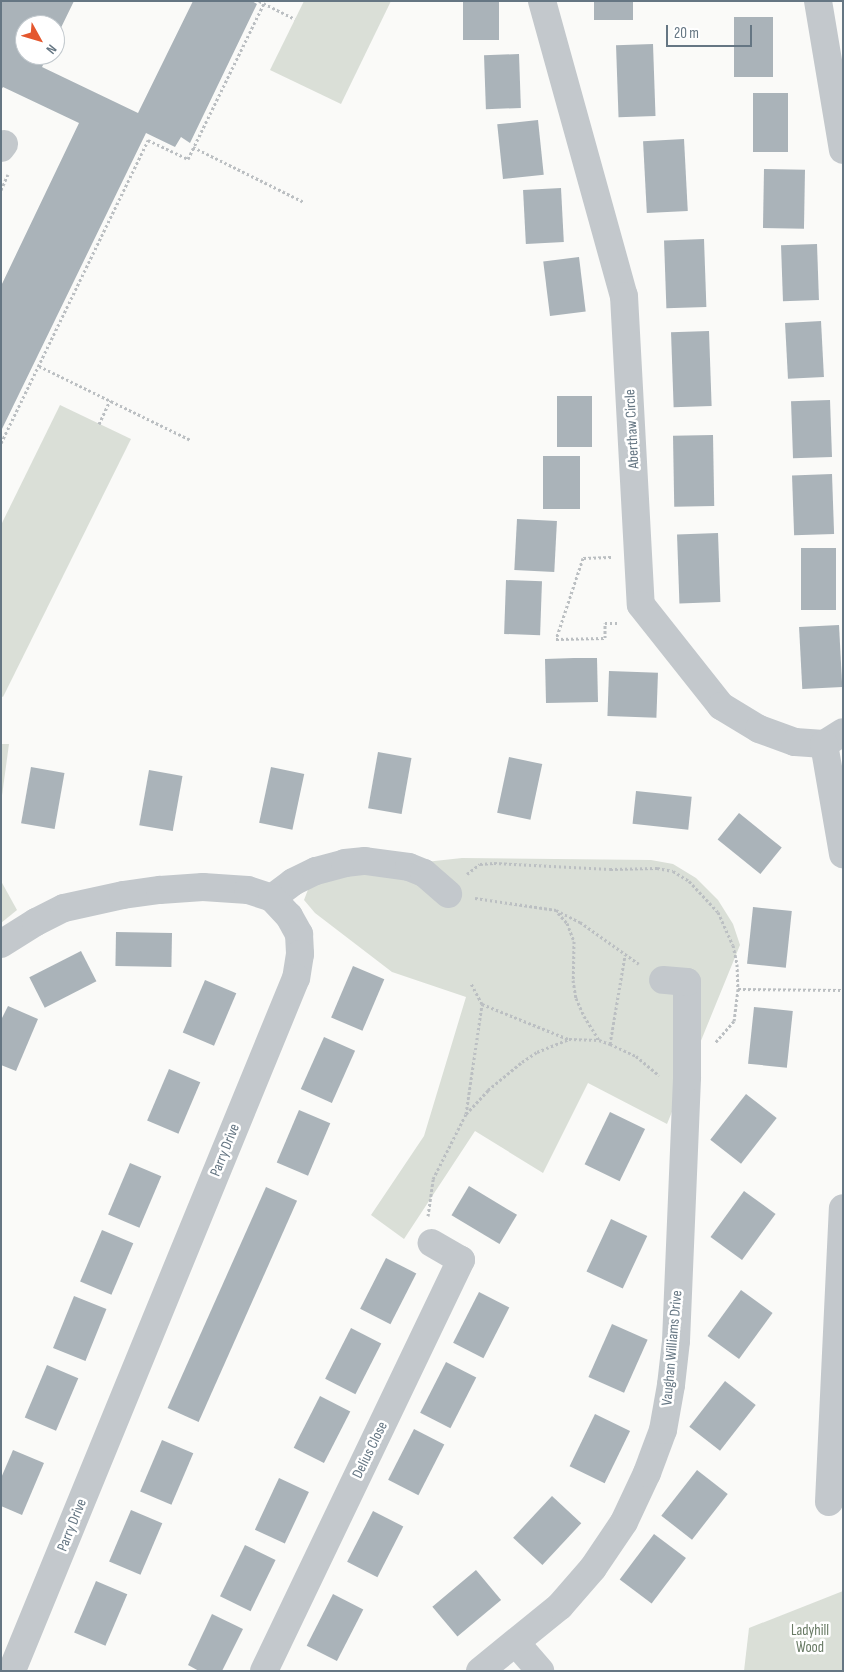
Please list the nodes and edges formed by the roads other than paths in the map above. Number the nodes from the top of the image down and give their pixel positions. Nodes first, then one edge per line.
1 (542, 1) edge
2 (818, 1) edge
3 (843, 150) edge
4 (833, 738) edge
5 (843, 854) edge
6 (455, 895) road end
7 (272, 898) junction
8 (1, 944) edge
9 (663, 980) road end
10 (843, 1208) edge
11 (432, 1243) road end
12 (829, 1502) dead end
13 (516, 1643) junction
14 (11, 1667) edge
15 (264, 1671) edge
16 (480, 1671) edge
17 (540, 1671) edge

1 - 4 street, Aberthaw Circle
2 - 3 street
4 - 5 street
6 - 7 street
7 - 8 street, Parry Drive
7 - 14 street, Parry Drive
9 - 13 street, Vaughan Williams Drive
10 - 12 street
11 - 15 street, Delius Close
13 - 16 street, Vaughan Williams Drive
13 - 17 street

